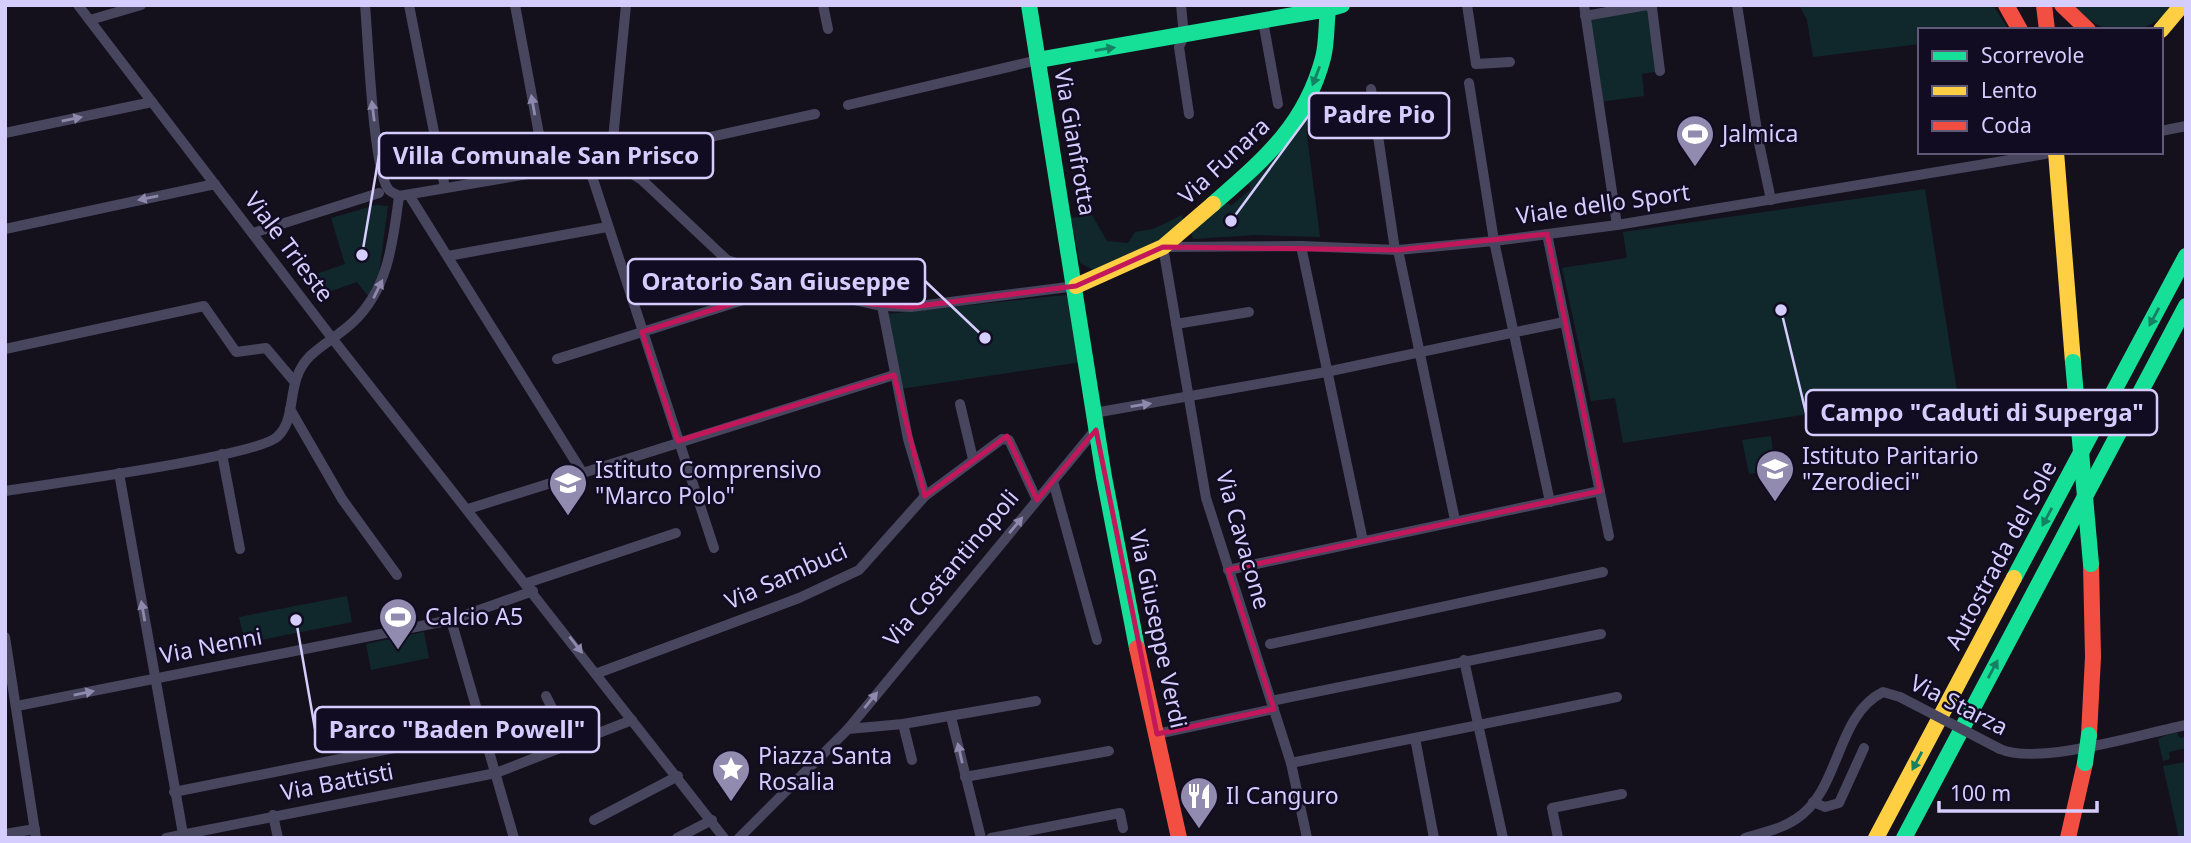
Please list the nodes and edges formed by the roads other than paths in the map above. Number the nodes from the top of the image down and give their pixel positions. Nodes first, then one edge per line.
1 (78, 5) edge
2 (141, 5) edge
3 (365, 5) edge
4 (409, 5) edge
5 (515, 5) edge
6 (626, 5) edge
7 (823, 5) edge
8 (1029, 5) edge
9 (1181, 5) edge
10 (1467, 5) edge
11 (1737, 5) edge
12 (2006, 5) edge
13 (2044, 5) edge
14 (2062, 5) edge
15 (2182, 5) edge
16 (1333, 7) edge
17 (1585, 10) edge
18 (90, 20) junction
19 (1263, 21) junction
20 (2019, 28) edge
21 (2047, 28) edge
22 (2085, 28) edge
23 (2160, 28) edge
24 (828, 29) dead end
25 (1184, 36) junction
26 (1038, 60) junction
27 (1510, 62) dead end
28 (1660, 71) dead end
29 (1469, 83) dead end
30 (1371, 89) dead end
31 (152, 102) junction
32 (1278, 104) dead end
33 (848, 105) dead end
34 (815, 114) dead end
35 (1189, 114) dead end
36 (2186, 126) edge
37 (2163, 131) edge
38 (5, 133) edge
39 (2045, 154) edge
40 (2051, 154) edge
41 (2064, 154) edge
42 (611, 160) junction
43 (588, 164) junction
44 (546, 172) junction
45 (215, 184) junction
46 (445, 188) junction
47 (379, 193) dead end
48 (404, 196) junction
49 (1771, 200) junction
50 (1617, 225) junction
51 (607, 227) junction
52 (5, 229) edge
53 (253, 233) junction
54 (1547, 234) junction
55 (1493, 241) junction
56 (1301, 246) junction
57 (1163, 247) junction
58 (2066, 249) junction
59 (1396, 250) junction
60 (448, 256) junction
61 (2186, 256) edge
62 (761, 274) junction
63 (1076, 286) junction
64 (881, 306) junction
65 (2186, 306) edge
66 (1249, 312) dead end
67 (1564, 322) junction
68 (1176, 324) junction
69 (642, 332) junction
70 (1514, 334) junction
71 (332, 338) junction
72 (5, 349) edge
73 (1421, 351) junction
74 (557, 359) dead end
75 (1326, 372) junction
76 (894, 375) junction
77 (293, 380) junction
78 (1188, 398) junction
79 (960, 404) dead end
80 (290, 409) junction
81 (1095, 421) junction
82 (678, 440) junction
83 (222, 454) junction
84 (973, 459) junction
85 (582, 472) junction
86 (119, 473) junction
87 (1053, 481) junction
88 (5, 491) edge
89 (1600, 491) junction
90 (925, 496) junction
91 (1037, 500) junction
92 (1550, 502) junction
93 (469, 510) junction
94 (1455, 520) junction
95 (676, 533) dead end
96 (1609, 536) dead end
97 (1363, 541) junction
98 (714, 548) dead end
99 (240, 549) dead end
100 (1228, 569) junction
101 (1603, 572) dead end
102 (397, 575) dead end
103 (530, 587) junction
104 (451, 620) junction
105 (1601, 634) dead end
106 (5, 637) edge
107 (1097, 640) dead end
108 (1270, 644) dead end
109 (1464, 660) junction
110 (598, 673) junction
111 (155, 679) junction
112 (546, 696) dead end
113 (1617, 698) dead end
114 (1036, 701) dead end
115 (1272, 705) junction
116 (18, 710) junction
117 (5, 716) edge
118 (951, 716) junction
119 (632, 720) junction
120 (903, 724) junction
121 (1478, 724) junction
122 (2186, 725) edge
123 (848, 729) junction
124 (485, 730) junction
125 (1157, 734) junction
126 (1415, 738) junction
127 (570, 744) junction
128 (1864, 748) dead end
129 (1109, 751) dead end
130 (912, 760) dead end
131 (1291, 763) junction
132 (496, 773) junction
133 (678, 776) junction
134 (965, 777) junction
135 (174, 792) junction
136 (1622, 794) dead end
137 (1813, 802) junction
138 (273, 815) junction
139 (594, 820) dead end
140 (712, 820) junction
141 (1123, 828) dead end
142 (36, 833) edge
143 (5, 834) edge
144 (183, 834) junction
145 (166, 838) edge
146 (278, 838) edge
147 (514, 838) edge
148 (677, 838) edge
149 (724, 838) edge
150 (739, 838) edge
151 (981, 838) edge
152 (991, 838) edge
153 (1179, 838) edge
154 (1307, 838) edge
155 (1434, 838) edge
156 (1503, 838) edge
157 (1558, 838) edge
158 (1745, 838) edge
159 (1876, 838) edge
160 (1904, 838) edge
161 (2068, 838) edge

1 - 18 street, Viale Trieste
2 - 18 street
48 -> 3 street
4 - 46 street
44 -> 5 street
6 - 42 street
7 - 24 street
8 - 26 main road, Via Gianfrotta
9 - 25 street
10 - 27 street
11 - 49 street
12 - 20 main road
13 - 21 main road
14 - 22 main road
15 - 23 main road
16 - 19 main road
16 -> 57 main road, Via Funara
17 - 28 street
17 - 50 street
18 - 31 street, Viale Trieste
19 - 25 main road
19 - 32 street
26 -> 25 main road
25 - 35 street
26 - 33 street
26 - 63 main road, Via Gianfrotta
29 - 55 street
30 - 59 street
38 -> 31 street
31 - 45 street, Viale Trieste
34 - 42 street
36 - 37 street
39 - 49 street, Viale dello Sport
40 - 58 main road
41 - 58 main road
42 - 43 street
42 - 62 street
43 - 44 street
43 - 51 street
44 - 46 street
45 -> 52 street
45 - 53 street, Viale Trieste
46 - 48 street
47 - 53 street
48 - 60 street
71 -> 48 street
49 - 50 street, Viale dello Sport
50 - 54 street, Viale dello Sport
51 - 60 street
51 - 69 street
53 - 71 street, Viale Trieste
54 - 55 street, Viale dello Sport
54 - 67 street
55 - 59 street, Viale dello Sport
55 - 70 street
56 - 57 street, Viale dello Sport
56 - 59 street, Viale dello Sport
56 - 75 street
57 - 63 main road, Via Funara
57 - 68 street, Via Cavacone
58 - 161 main road, bridge
59 - 73 street
60 - 85 street
61 -> 159 main road, Autostrada del Sole
62 - 64 street
62 - 69 street
63 - 64 street
63 - 81 main road
64 - 76 street
160 -> 65 main road, Autostrada del Sole
66 - 68 street
67 - 70 street
67 - 89 street
68 - 78 street, Via Cavacone
69 - 74 street
69 - 82 street
70 - 73 street
70 - 92 street
71 - 77 street
71 - 93 street, Viale Trieste
72 - 77 street
73 - 75 street
73 - 94 street
75 - 78 street
75 - 97 street
76 - 82 street
76 - 90 street
77 - 80 street
81 -> 78 street
78 - 100 street, Via Cavacone
79 - 84 street
80 - 83 street
80 - 102 street
81 - 87 street, Via Costantinopoli
81 - 125 main road, Via Giuseppe Verdi
82 - 85 street
82 - 98 street
83 - 86 street
83 - 99 street
84 - 90 street, Via Sambuci
84 - 91 street, Via Sambuci
85 - 93 street
86 - 88 street
111 -> 86 street
87 - 91 street, Via Costantinopoli
87 - 107 street
89 - 92 street
89 - 96 street
90 - 110 street, Via Sambuci
123 -> 91 street, Via Costantinopoli
92 - 94 street
93 - 103 street, Viale Trieste
94 - 97 street
95 - 103 street, Via Nenni
97 - 100 street
100 - 115 street, Via Cavacone
101 - 108 street
103 - 104 street, Via Nenni
103 -> 110 street, Viale Trieste
104 - 111 street, Via Nenni
104 - 124 street
105 - 109 street
106 - 116 street
109 - 115 street
109 - 121 street
110 - 119 street, Viale Trieste
116 -> 111 street, Via Nenni
111 - 135 street
112 - 127 street
113 - 121 street
114 - 118 street
115 - 125 street
115 - 131 street, Via Cavacone
116 - 117 street, Via Nenni
116 - 142 street
118 - 120 street
134 -> 118 street
119 - 127 street, Via Battisti
119 - 133 street, Viale Trieste
120 - 123 street
120 - 130 street
121 - 126 street
121 - 156 street
122 - 137 street, Via Starza, bridge
123 - 150 street, Via Costantinopoli
124 - 132 street
124 - 135 street
125 - 153 main road, Via Giuseppe Verdi
126 - 131 street
126 - 155 street
127 - 132 street, Via Battisti
128 - 137 street
129 - 134 street
131 - 154 street, Via Cavacone
132 - 138 street, Via Battisti
132 - 147 street
133 - 139 street
133 - 140 street, Viale Trieste
134 - 151 street
135 - 144 street
136 - 157 street
137 - 158 street, Via Starza
138 - 144 street, Via Battisti
138 - 146 street
140 - 148 street
140 - 149 street, Viale Trieste
141 - 152 street
142 - 143 street
144 - 145 street, Via Battisti

